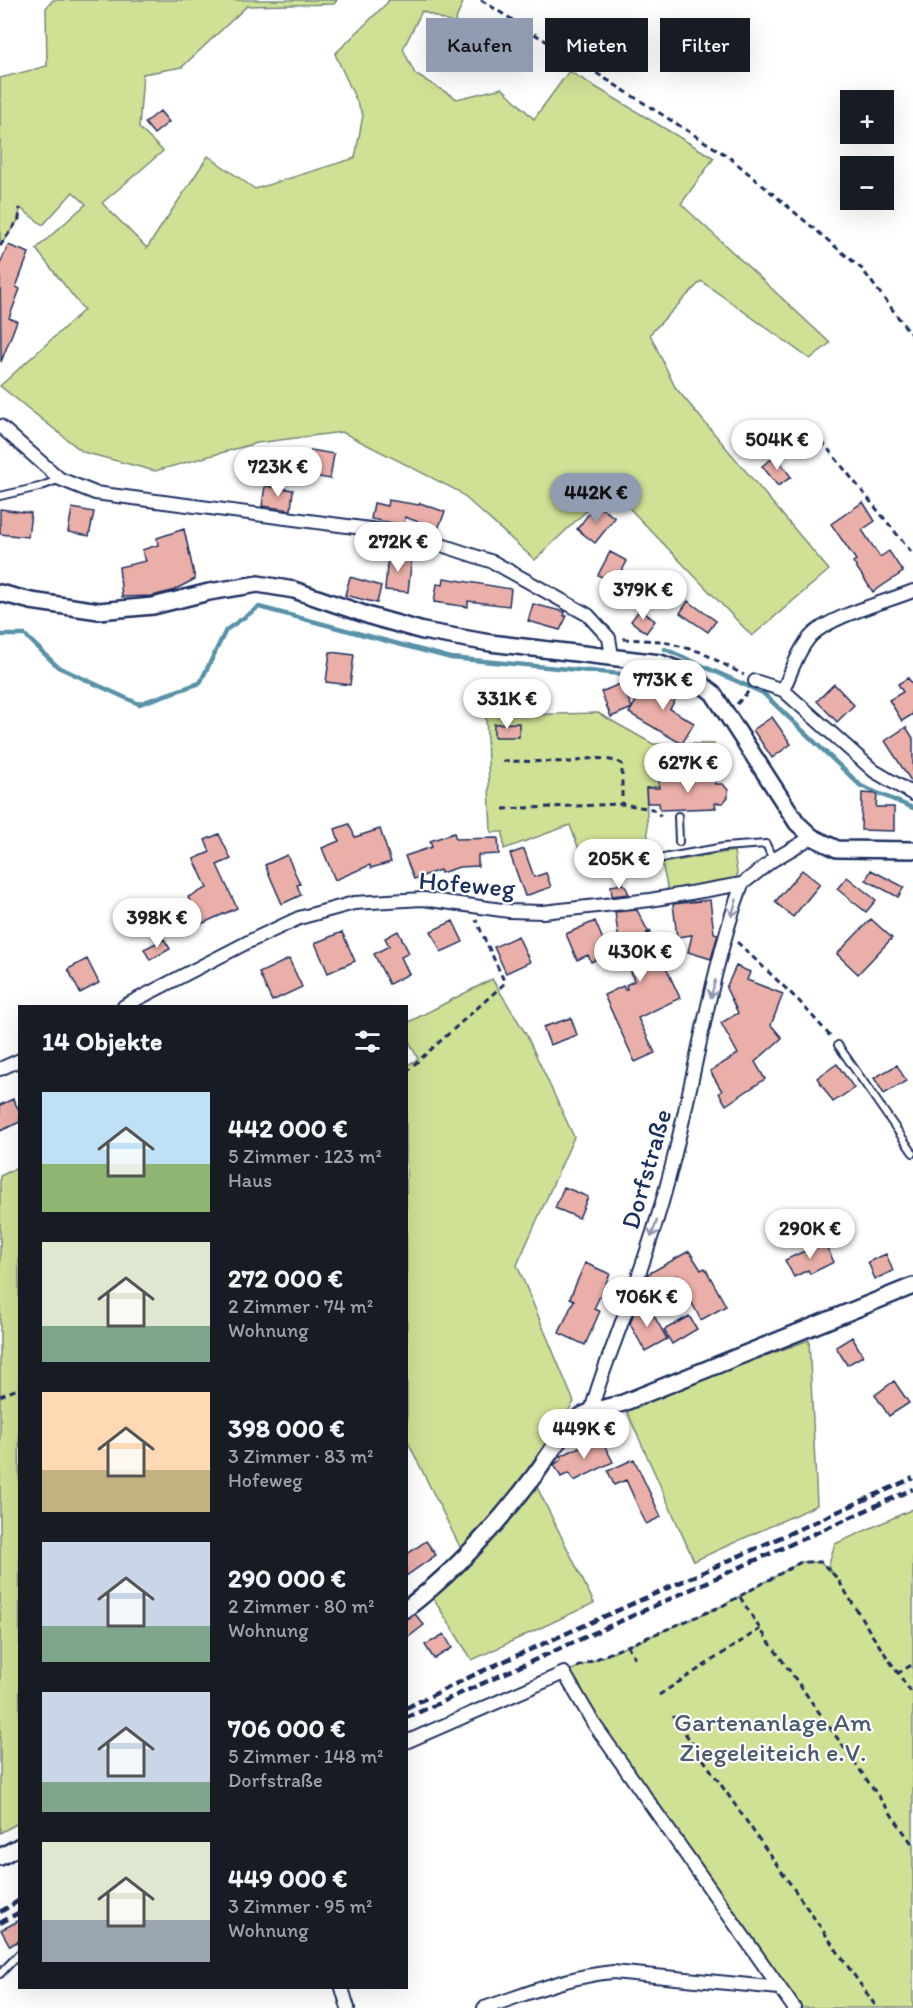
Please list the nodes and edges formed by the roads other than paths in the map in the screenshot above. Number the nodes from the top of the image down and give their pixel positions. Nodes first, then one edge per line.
1 (0, 426) edge
2 (60, 479) junction
3 (0, 496) edge
4 (913, 591) edge
5 (0, 593) edge
6 (612, 656) junction
7 (755, 681) road end
8 (783, 690) junction
9 (913, 794) edge
10 (678, 816) dead end
11 (812, 837) junction
12 (679, 843) dead end
13 (913, 850) edge
14 (663, 858) dead end
15 (773, 860) junction
16 (742, 884) junction
17 (126, 1005) edge
18 (838, 1045) road end
19 (18, 1061) edge
20 (0, 1069) edge
21 (913, 1153) edge
22 (913, 1286) edge
23 (591, 1412) junction
24 (408, 1608) edge
25 (408, 1741) edge
26 (18, 1847) edge
27 (0, 1857) edge
28 (18, 1955) edge
29 (0, 1974) edge
30 (780, 1988) junction
31 (342, 1989) edge
32 (348, 2008) edge
33 (484, 2008) edge
34 (794, 2008) edge

1 - 2 street
2 - 3 lane
2 - 6 street
4 - 8 street
5 - 6 street
6 - 11 street
7 - 8 street
8 - 9 street
10 - 12 lane
11 - 13 street
11 - 15 street, Hofeweg
14 - 15 lane
15 - 16 street, Hofeweg
16 - 17 street, Hofeweg
16 -> 23 street, Dorfstraße
18 - 21 lane
19 - 20 street
22 - 23 street
23 - 24 street
25 - 30 street
26 - 27 street
28 - 29 lane
30 - 33 street
30 - 34 street
31 - 32 street

